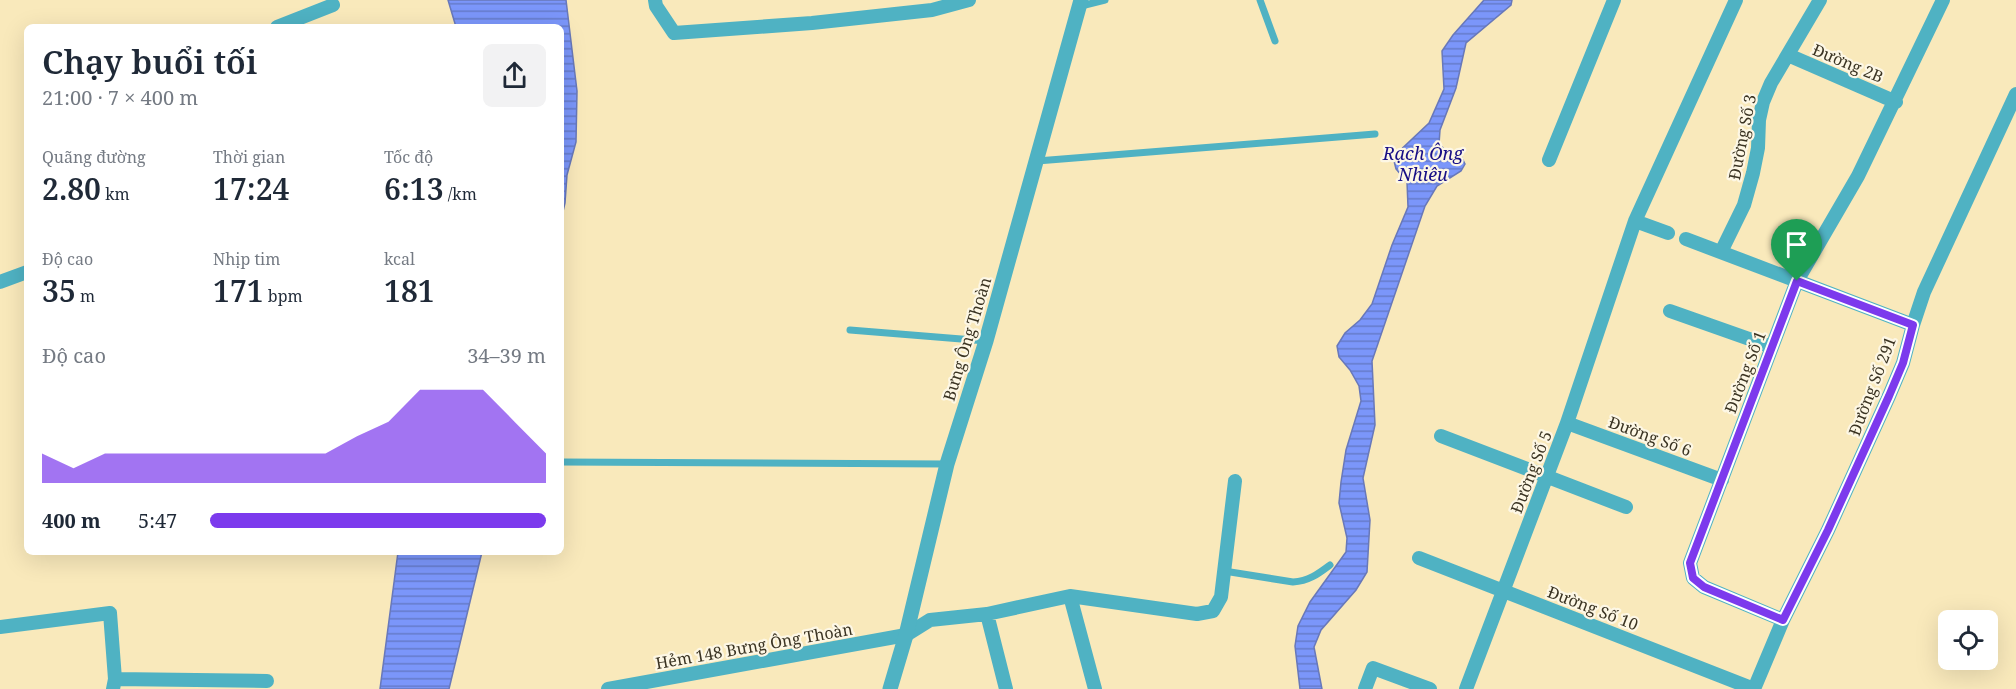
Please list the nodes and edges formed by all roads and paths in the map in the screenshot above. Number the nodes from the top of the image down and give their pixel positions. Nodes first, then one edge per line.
1 (655, 0) edge
2 (969, 0) edge
3 (1104, 0) edge
4 (1260, 0) edge
5 (1614, 0) edge
6 (1736, 0) edge
7 (1820, 0) edge
8 (1943, 0) edge
9 (1081, 3) edge
10 (333, 5) dead end
11 (285, 24) edge
12 (1275, 40) dead end
13 (1788, 55) junction
14 (2016, 94) edge
15 (1896, 102) junction
16 (1375, 134) dead end
17 (1549, 160) dead end
18 (1036, 161) junction
19 (1635, 221) junction
20 (1668, 233) dead end
21 (1686, 239) dead end
22 (1721, 252) junction
23 (24, 273) edge
24 (1797, 281) junction
25 (0, 282) edge
26 (1670, 310) dead end
27 (1913, 325) junction
28 (850, 330) dead end
29 (986, 341) junction
30 (1772, 346) junction
31 (1567, 423) junction
32 (1441, 436) dead end
33 (564, 462) edge
34 (947, 464) junction
35 (1547, 477) junction
36 (1722, 480) junction
37 (1235, 481) dead end
38 (1626, 507) dead end
39 (1419, 558) dead end
40 (1330, 565) dead end
41 (1224, 571) junction
42 (1503, 590) junction
43 (1070, 596) junction
44 (987, 614) junction
45 (1783, 620) junction
46 (0, 627) edge
47 (906, 635) junction
48 (267, 681) dead end
49 (114, 684) edge
50 (608, 689) edge
51 (890, 689) edge
52 (1006, 689) edge
53 (1095, 689) edge
54 (1365, 689) edge
55 (1430, 689) edge
56 (1466, 689) edge
57 (1754, 689) edge

1 - 2 street
3 - 9 lane
4 - 12 lane
5 - 17 street
6 - 19 street, Đường Số 5
7 - 13 street, Đường Số 3
8 - 15 street, Đường Số 1
9 - 18 street, Bưng Ông Thoàn
10 - 11 street
13 - 15 street, Đường 2B
13 - 22 street, Đường Số 3
14 - 27 street, Đường Số 291
15 - 24 street, Đường Số 1
16 - 18 lane
18 - 29 street, Bưng Ông Thoàn
19 - 20 street
19 - 31 street, Đường Số 5
21 - 22 street
22 - 24 street
23 - 25 street
24 - 27 street
24 - 30 street, Đường Số 1
26 - 30 street
27 - 45 street, Đường Số 291
28 - 29 lane
29 - 34 street, Bưng Ông Thoàn
30 - 36 street, Đường Số 1
31 - 35 street, Đường Số 5
31 - 36 street, Đường Số 6
32 - 35 street
33 - 34 lane
34 - 47 street, Bưng Ông Thoàn
35 - 38 street
35 - 42 street, Đường Số 5
36 - 45 street, Đường Số 1
37 - 41 street
39 - 42 street, Đường Số 10
40 - 41 lane
41 - 43 street
42 - 56 street, Đường Số 5
42 - 57 street, Đường Số 10
43 - 44 street
43 - 53 street
44 - 47 street
44 - 52 street
45 - 57 street, Đường Số 291
46 - 49 street
47 - 50 street, Hẻm 148 Bưng Ông Thoàn
47 - 51 street, Bưng Ông Thoàn
48 - 49 street
54 - 55 street

